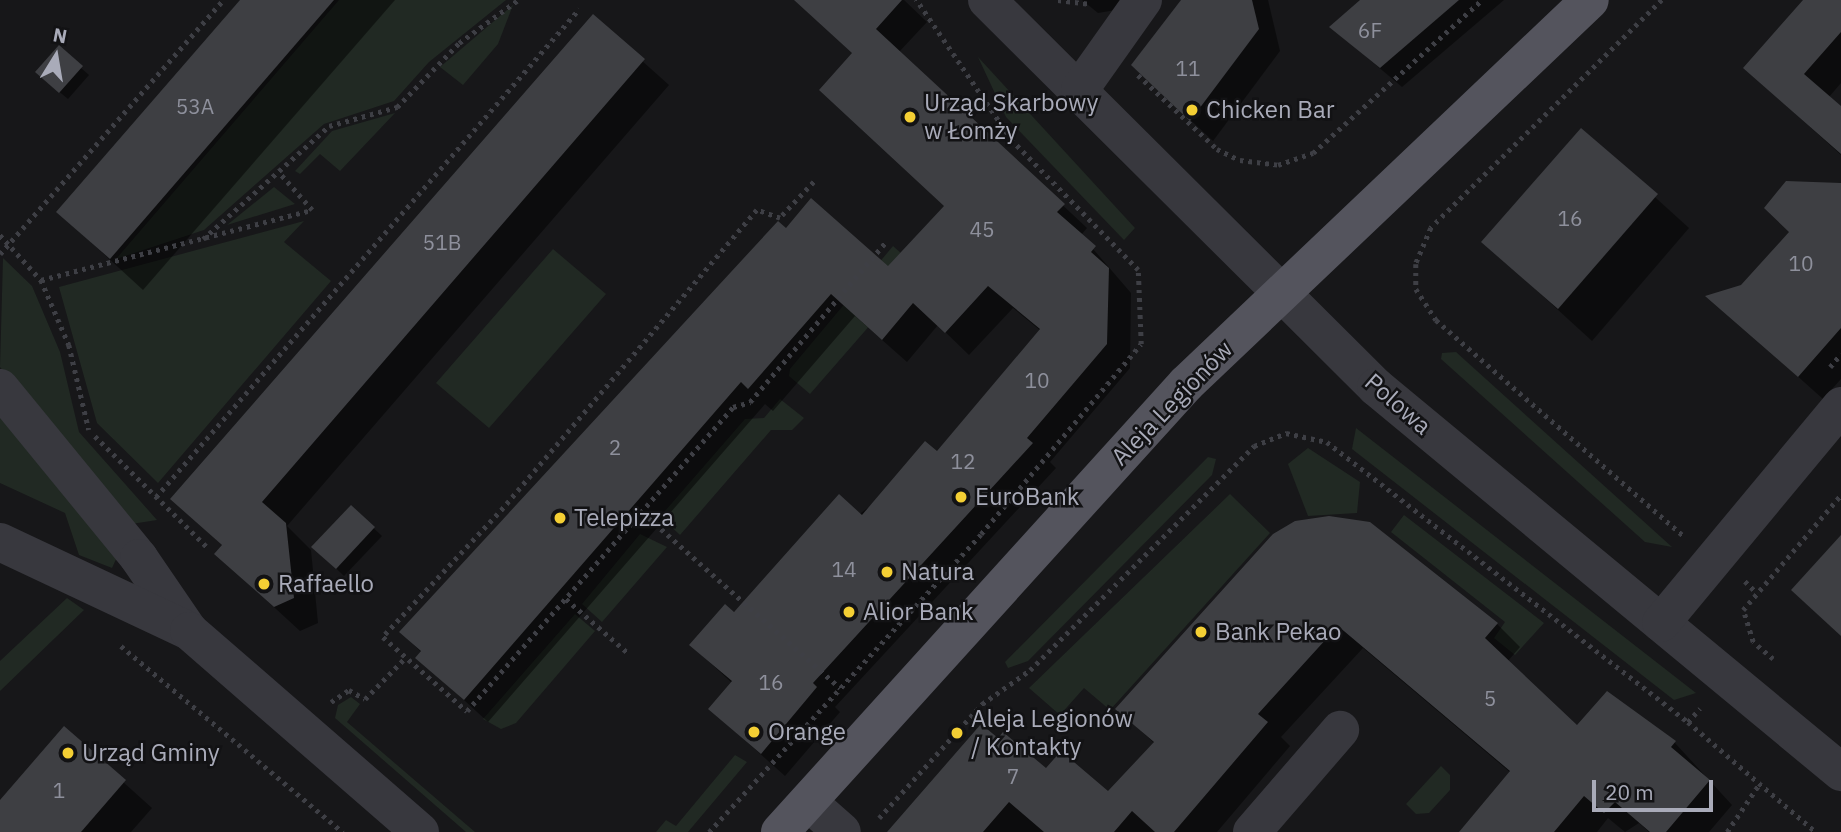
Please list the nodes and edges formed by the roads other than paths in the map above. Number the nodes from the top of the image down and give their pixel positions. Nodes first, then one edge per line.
1 (987, 0) edge
2 (1143, 0) edge
3 (1590, 0) edge
4 (1080, 89) junction
5 (1282, 293) junction
6 (0, 388) edge
7 (1841, 407) edge
8 (0, 542) edge
9 (1661, 623) junction
10 (189, 631) junction
11 (1340, 730) dead end
12 (1841, 772) edge
13 (808, 802) junction
14 (859, 827) edge
15 (420, 832) edge
16 (780, 832) edge
17 (1252, 832) edge

1 - 4 street, Polowa
2 - 4 street
3 - 5 main road, Aleja Legionów
4 - 5 street, Polowa
5 - 9 street, Polowa
5 - 13 main road, Aleja Legionów
6 - 10 street
7 - 9 street
8 - 10 street
9 - 12 street, Polowa
10 - 15 street
11 - 17 street
13 - 14 street
13 - 16 main road, Aleja Legionów

